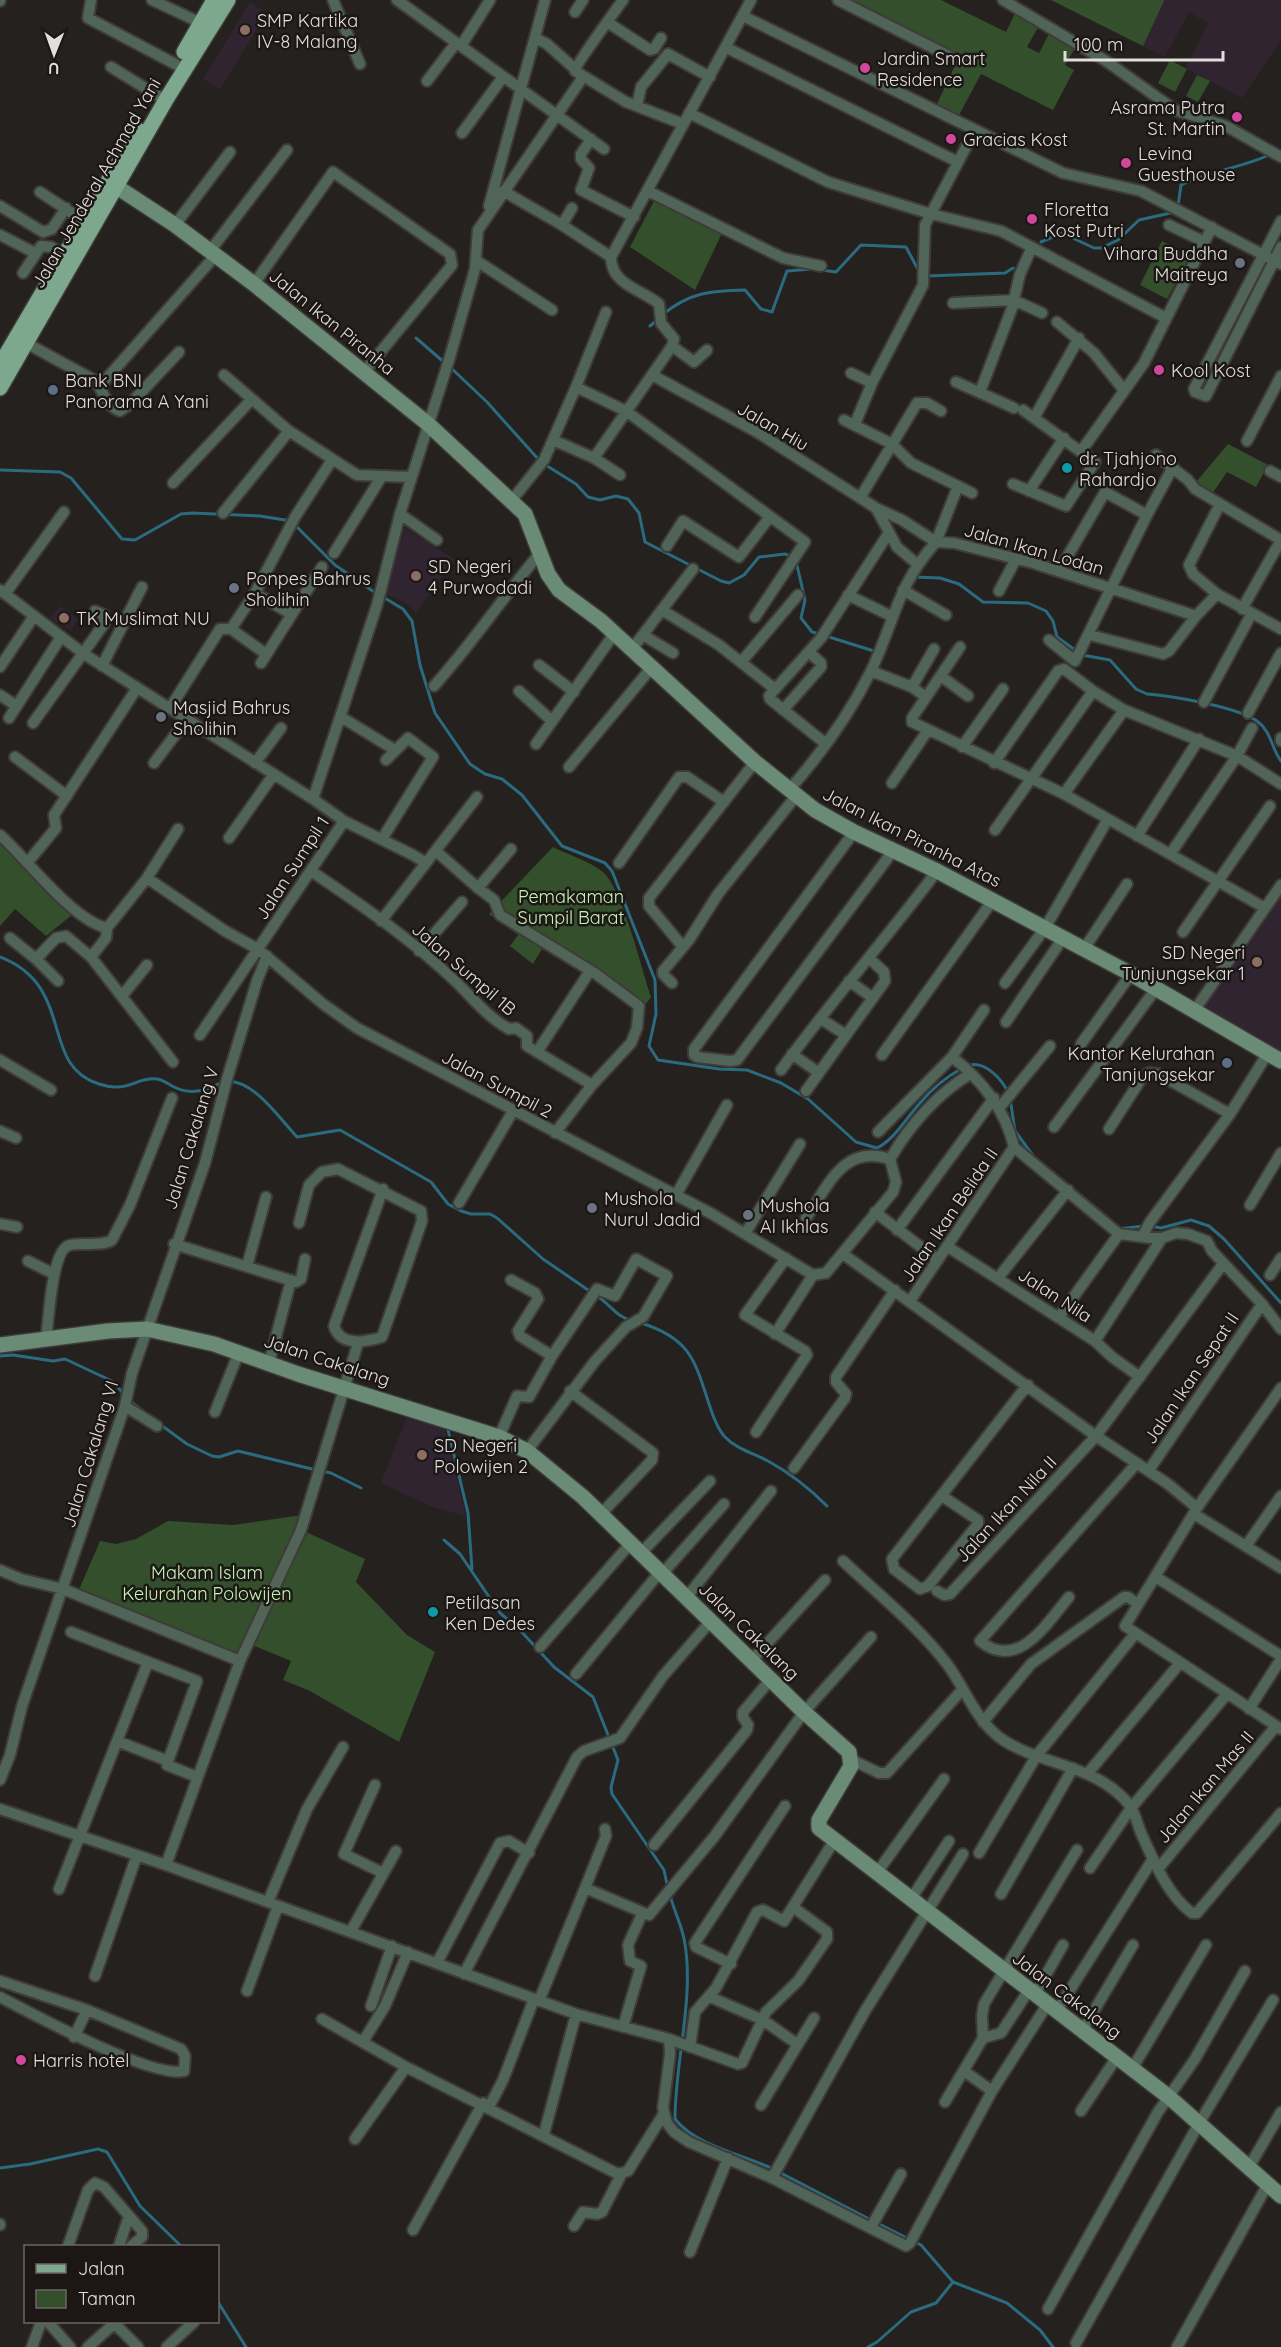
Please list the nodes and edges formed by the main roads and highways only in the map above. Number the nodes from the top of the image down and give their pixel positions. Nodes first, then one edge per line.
1 (214, 0) edge
2 (228, 0) edge
3 (5, 343) edge
4 (0, 365) edge
5 (0, 387) edge

1 - 3 main road, Jalan Jenderal Achmad Yani
2 - 5 main road, Jalan Jenderal Achmad Yani
3 - 4 main road, Jalan Jenderal Achmad Yani

